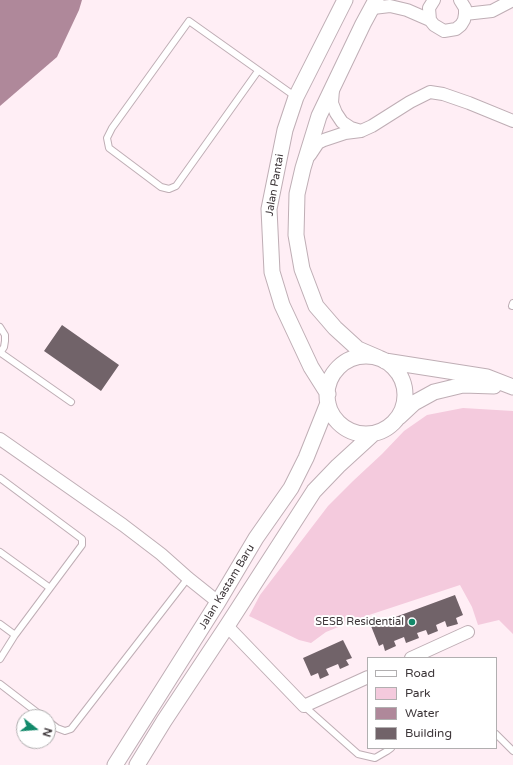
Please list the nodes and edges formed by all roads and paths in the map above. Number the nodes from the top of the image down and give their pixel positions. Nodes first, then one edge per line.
1 (345, 0) edge
2 (376, 0) edge
3 (434, 0) edge
4 (460, 0) edge
5 (513, 0) edge
6 (465, 14) junction
7 (430, 20) junction
8 (363, 24) junction
9 (258, 71) junction
10 (335, 82) junction
11 (296, 97) junction
12 (513, 121) edge
13 (361, 131) junction
14 (303, 168) junction
15 (0, 327) edge
16 (0, 353) edge
17 (382, 360) junction
18 (512, 387) edge
19 (328, 399) junction
20 (71, 402) dead end
21 (398, 418) junction
22 (373, 434) junction
23 (0, 439) edge
24 (0, 478) edge
25 (0, 552) edge
26 (188, 578) junction
27 (50, 588) junction
28 (218, 602) junction
29 (0, 624) edge
30 (228, 626) junction
31 (468, 632) dead end
32 (15, 636) junction
33 (413, 657) edge
34 (0, 659) edge
35 (367, 677) edge
36 (0, 684) edge
37 (304, 706) junction
38 (33, 709) edge
39 (56, 727) edge
40 (497, 735) edge
41 (389, 749) edge
42 (513, 751) edge
43 (115, 765) edge
44 (137, 765) edge

1 - 11 street, Jalan Pantai
2 - 8 street, Jalan Pantai
3 - 7 street
4 - 6 street
5 - 6 street
6 - 7 street
7 - 8 street
8 - 10 street, Jalan Pantai
9 - 9 lane
9 - 11 lane
10 - 13 street
10 - 14 street, Jalan Pantai
11 - 19 street, Jalan Pantai
12 - 13 street
13 - 14 street
14 - 17 street, Jalan Pantai
15 - 16 lane
16 - 20 lane
17 - 18 street
17 - 19 street
17 - 21 street
18 - 21 street
19 - 22 street
19 - 28 street, Jalan Kastam Baru
21 - 22 street
22 - 30 street, Jalan Kastam Baru
23 - 26 street
24 - 27 lane
25 - 27 lane
26 - 28 street
26 - 39 lane
27 - 32 lane
28 - 43 street, Jalan Kastam Baru
29 - 32 lane
30 - 37 street
30 - 44 street, Jalan Kastam Baru
31 - 33 street
32 - 34 lane
35 - 37 street
36 - 38 lane
37 - 41 lane
40 - 42 lane

